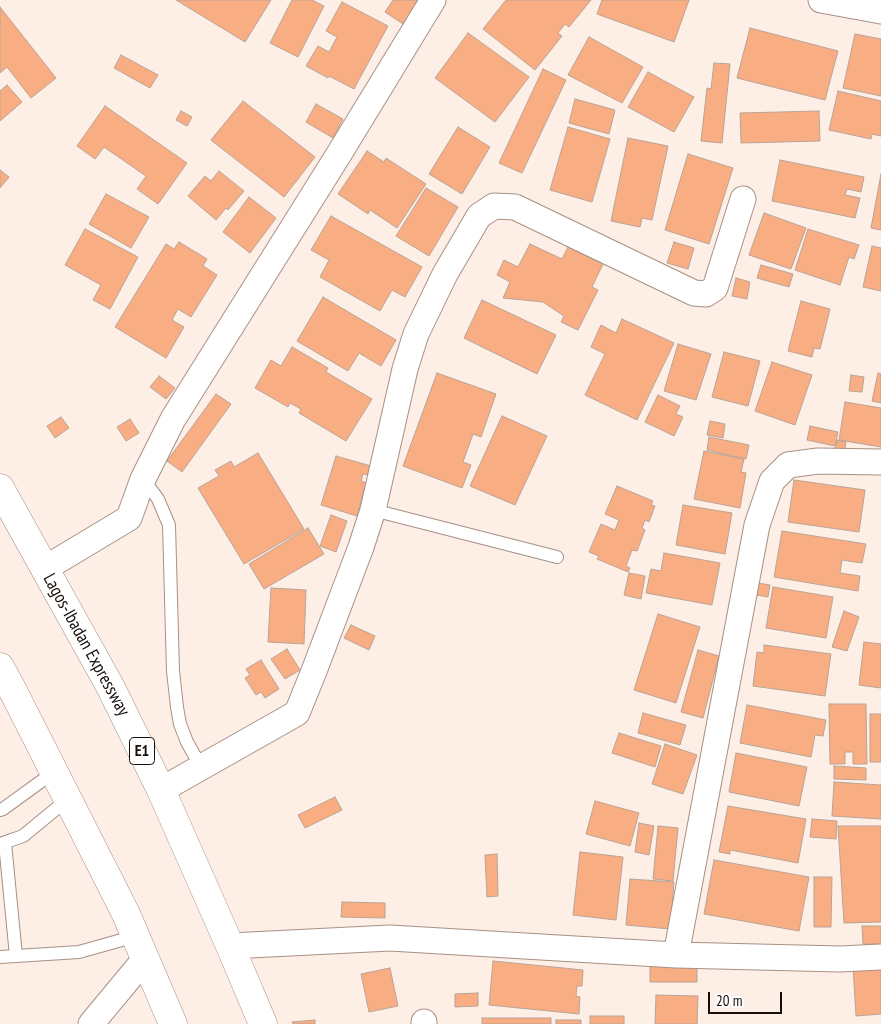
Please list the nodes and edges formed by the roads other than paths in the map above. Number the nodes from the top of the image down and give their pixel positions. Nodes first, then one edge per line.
1 (433, 0) edge
2 (821, 0) edge
3 (881, 11) edge
4 (743, 199) dead end
5 (881, 462) edge
6 (143, 479) junction
7 (0, 488) edge
8 (373, 510) junction
9 (557, 557) dead end
10 (44, 569) junction
11 (0, 667) edge
12 (202, 767) junction
13 (54, 772) junction
14 (161, 790) junction
15 (68, 799) junction
16 (0, 810) edge
17 (2, 844) edge
18 (230, 946) junction
19 (140, 948) junction
20 (676, 955) junction
21 (16, 956) junction
22 (0, 957) edge
23 (881, 957) edge
24 (92, 1024) edge
25 (173, 1024) edge
26 (263, 1024) edge

1 - 6 street
2 - 3 street
4 - 8 street
5 - 20 street
6 - 10 street
6 - 12 lane
7 - 10 highway, Lagos-Ibadan Expressway / E1
8 - 9 lane
8 - 12 street
10 - 14 highway, Lagos-Ibadan Expressway / E1
11 - 13 highway
12 - 14 street
13 - 15 highway
13 - 16 lane
14 - 18 highway, Lagos-Ibadan Expressway / E1
15 - 17 lane
15 - 19 highway
17 - 21 lane
18 - 20 street
18 - 26 highway, Lagos-Ibadan Expressway / E1
19 - 21 lane
19 - 24 street
19 - 25 highway
20 - 23 street
21 - 22 lane

